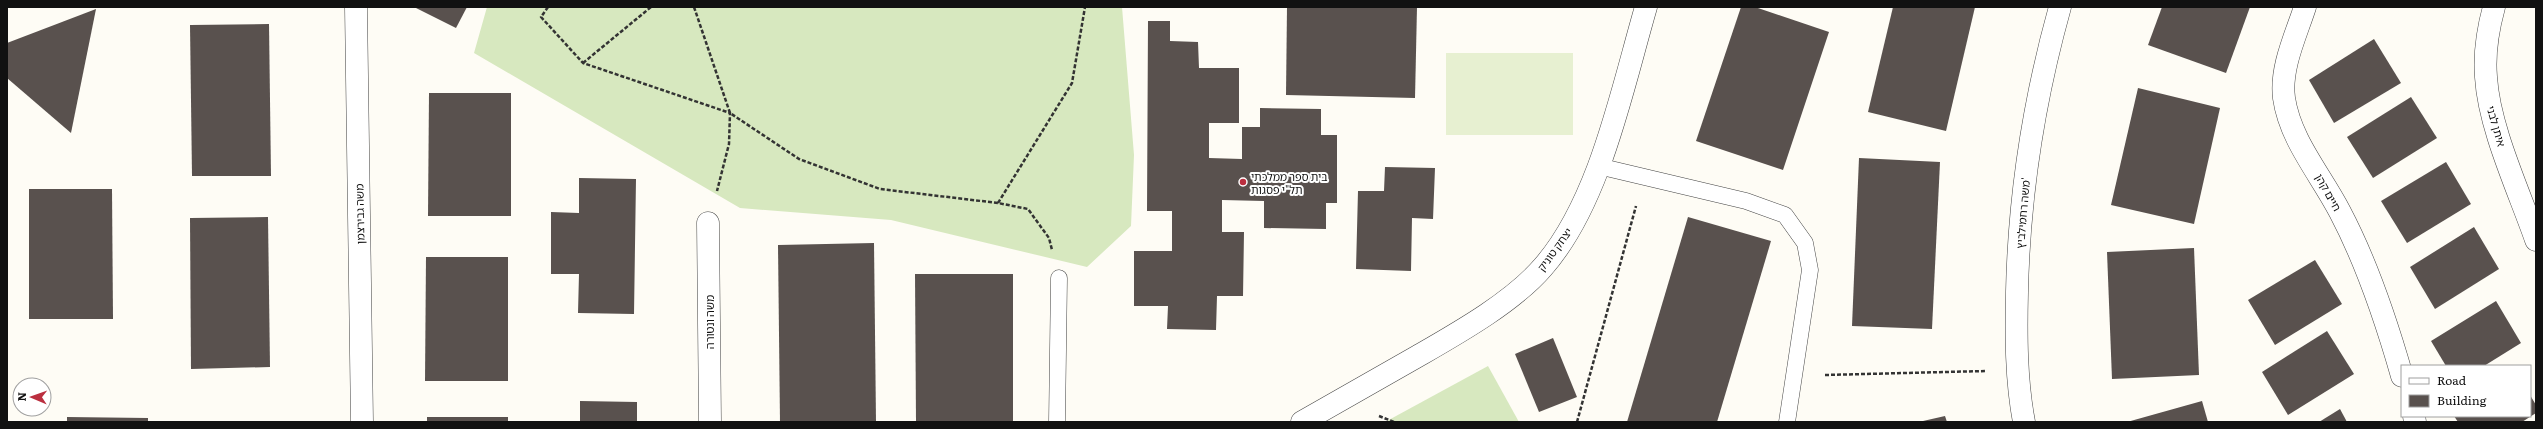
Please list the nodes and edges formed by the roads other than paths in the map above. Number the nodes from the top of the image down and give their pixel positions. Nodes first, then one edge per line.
1 (356, 7) edge
2 (1646, 7) edge
3 (2060, 7) edge
4 (2305, 7) edge
5 (2494, 7) edge
6 (1598, 166) junction
7 (708, 223) road end
8 (2536, 240) edge
9 (1059, 278) road end
10 (2401, 373) edge
11 (362, 422) edge
12 (710, 422) edge
13 (1056, 422) edge
14 (1302, 422) edge
15 (1787, 422) edge
16 (2024, 422) edge

1 - 11 street, משה גבירצמן
2 - 6 street, יצחק טוניק
3 - 16 street, משה רחמילביץ'
4 - 10 street, חיים קהן
5 - 8 street, איתן לבני
6 - 14 street, יצחק טוניק
6 - 15 lane
7 - 12 street, משה ונטורה
9 - 13 lane

